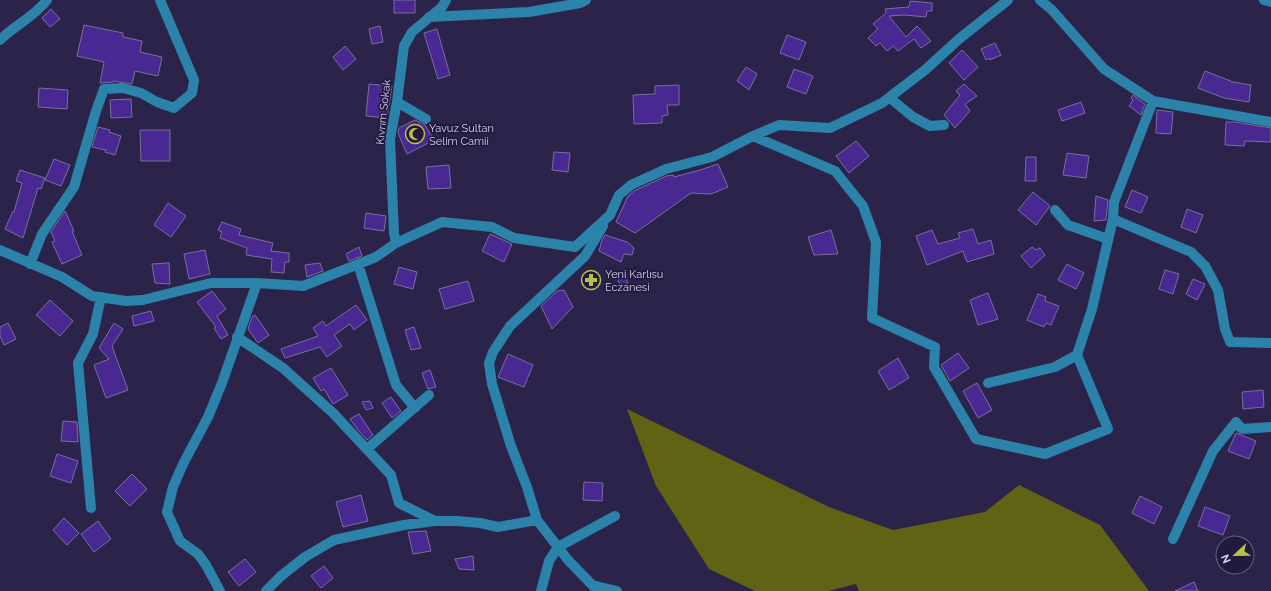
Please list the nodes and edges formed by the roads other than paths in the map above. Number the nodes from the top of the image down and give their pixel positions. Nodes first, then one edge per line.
1 (47, 0) edge
2 (160, 0) edge
3 (446, 0) edge
4 (586, 0) edge
5 (1008, 0) edge
6 (1040, 0) edge
7 (1264, 0) edge
8 (563, 2) edge
9 (1271, 2) edge
10 (429, 17) junction
11 (0, 40) edge
12 (890, 98) junction
13 (1153, 101) junction
14 (397, 102) junction
15 (426, 119) dead end
16 (1271, 122) edge
17 (944, 125) dead end
18 (753, 136) junction
19 (1055, 210) dead end
20 (610, 215) junction
21 (1113, 219) junction
22 (1108, 239) junction
23 (396, 244) junction
24 (0, 250) edge
25 (30, 264) junction
26 (358, 264) junction
27 (257, 283) junction
28 (101, 297) junction
29 (238, 338) junction
30 (1271, 343) edge
31 (1077, 355) junction
32 (988, 383) dead end
33 (429, 395) dead end
34 (415, 408) junction
35 (1271, 427) edge
36 (367, 448) junction
37 (91, 508) dead end
38 (615, 516) dead end
39 (537, 520) junction
40 (435, 521) junction
41 (1174, 540) dead end
42 (558, 547) junction
43 (595, 588) edge
44 (220, 591) edge
45 (266, 591) edge
46 (541, 591) edge
47 (617, 591) edge

1 - 11 street
2 - 25 street
3 - 10 street, Kıvrım Sokak
4 - 8 street
5 - 12 street
6 - 13 street
7 - 9 street
8 - 10 street
10 - 14 street, Kıvrım Sokak
12 - 17 street
12 - 18 street
13 - 16 street
13 - 21 street
14 - 15 street
14 - 23 street, Kıvrım Sokak
18 - 20 street
18 - 31 street
19 - 22 street
20 - 23 street
20 - 39 street
21 - 22 street
21 - 30 street
22 - 31 street
23 - 26 street
24 - 25 street
25 - 28 street
26 - 27 street
26 - 34 street
27 - 28 street
27 - 29 street
28 - 37 street
29 - 36 street
29 - 44 street
31 - 32 street
33 - 34 street
34 - 36 street
35 - 41 street
36 - 40 street
38 - 42 street
39 - 40 street
39 - 42 street
40 - 45 street
42 - 43 street
42 - 46 street
43 - 47 street

